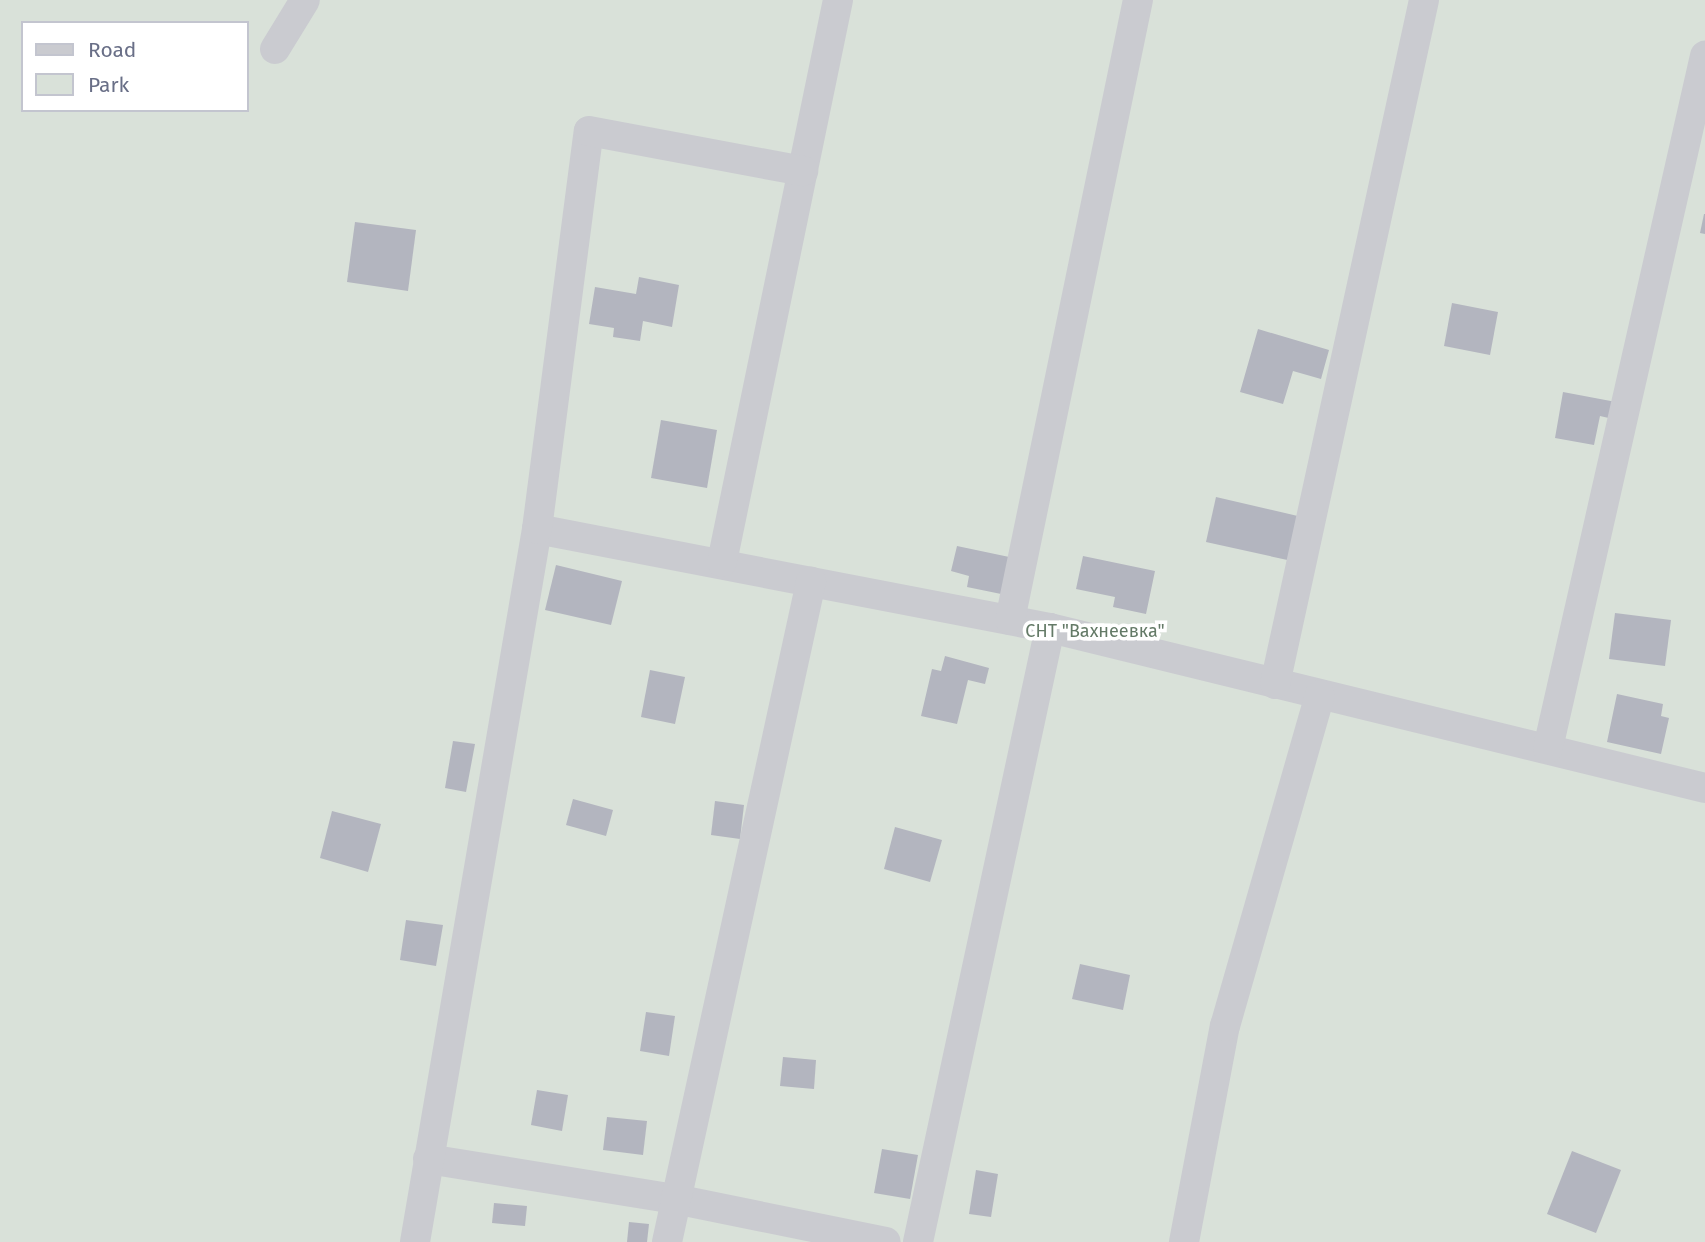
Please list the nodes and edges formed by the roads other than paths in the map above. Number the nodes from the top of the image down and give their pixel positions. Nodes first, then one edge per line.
1 (305, 0) edge
2 (838, 0) edge
3 (1138, 0) edge
4 (1424, 0) edge
5 (275, 49) dead end
6 (1705, 56) edge
7 (803, 171) junction
8 (537, 529) junction
9 (722, 562) junction
10 (811, 582) junction
11 (1010, 620) junction
12 (1050, 628) junction
13 (1275, 684) junction
14 (1320, 695) junction
15 (1548, 748) junction
16 (1705, 788) edge
17 (428, 1159) junction
18 (675, 1199) junction
19 (415, 1242) edge
20 (667, 1242) edge
21 (886, 1242) edge
22 (918, 1242) edge
23 (1184, 1242) edge

1 - 5 lane
2 - 7 lane
3 - 11 lane
4 - 13 lane
6 - 15 lane
7 - 8 lane
7 - 9 lane
8 - 9 lane
8 - 17 lane
9 - 10 lane
10 - 11 lane
10 - 18 lane
11 - 12 lane
12 - 13 lane
12 - 22 lane
13 - 14 lane
14 - 15 lane
14 - 23 lane
15 - 16 lane
17 - 18 lane
17 - 19 lane
18 - 20 lane
18 - 21 lane

